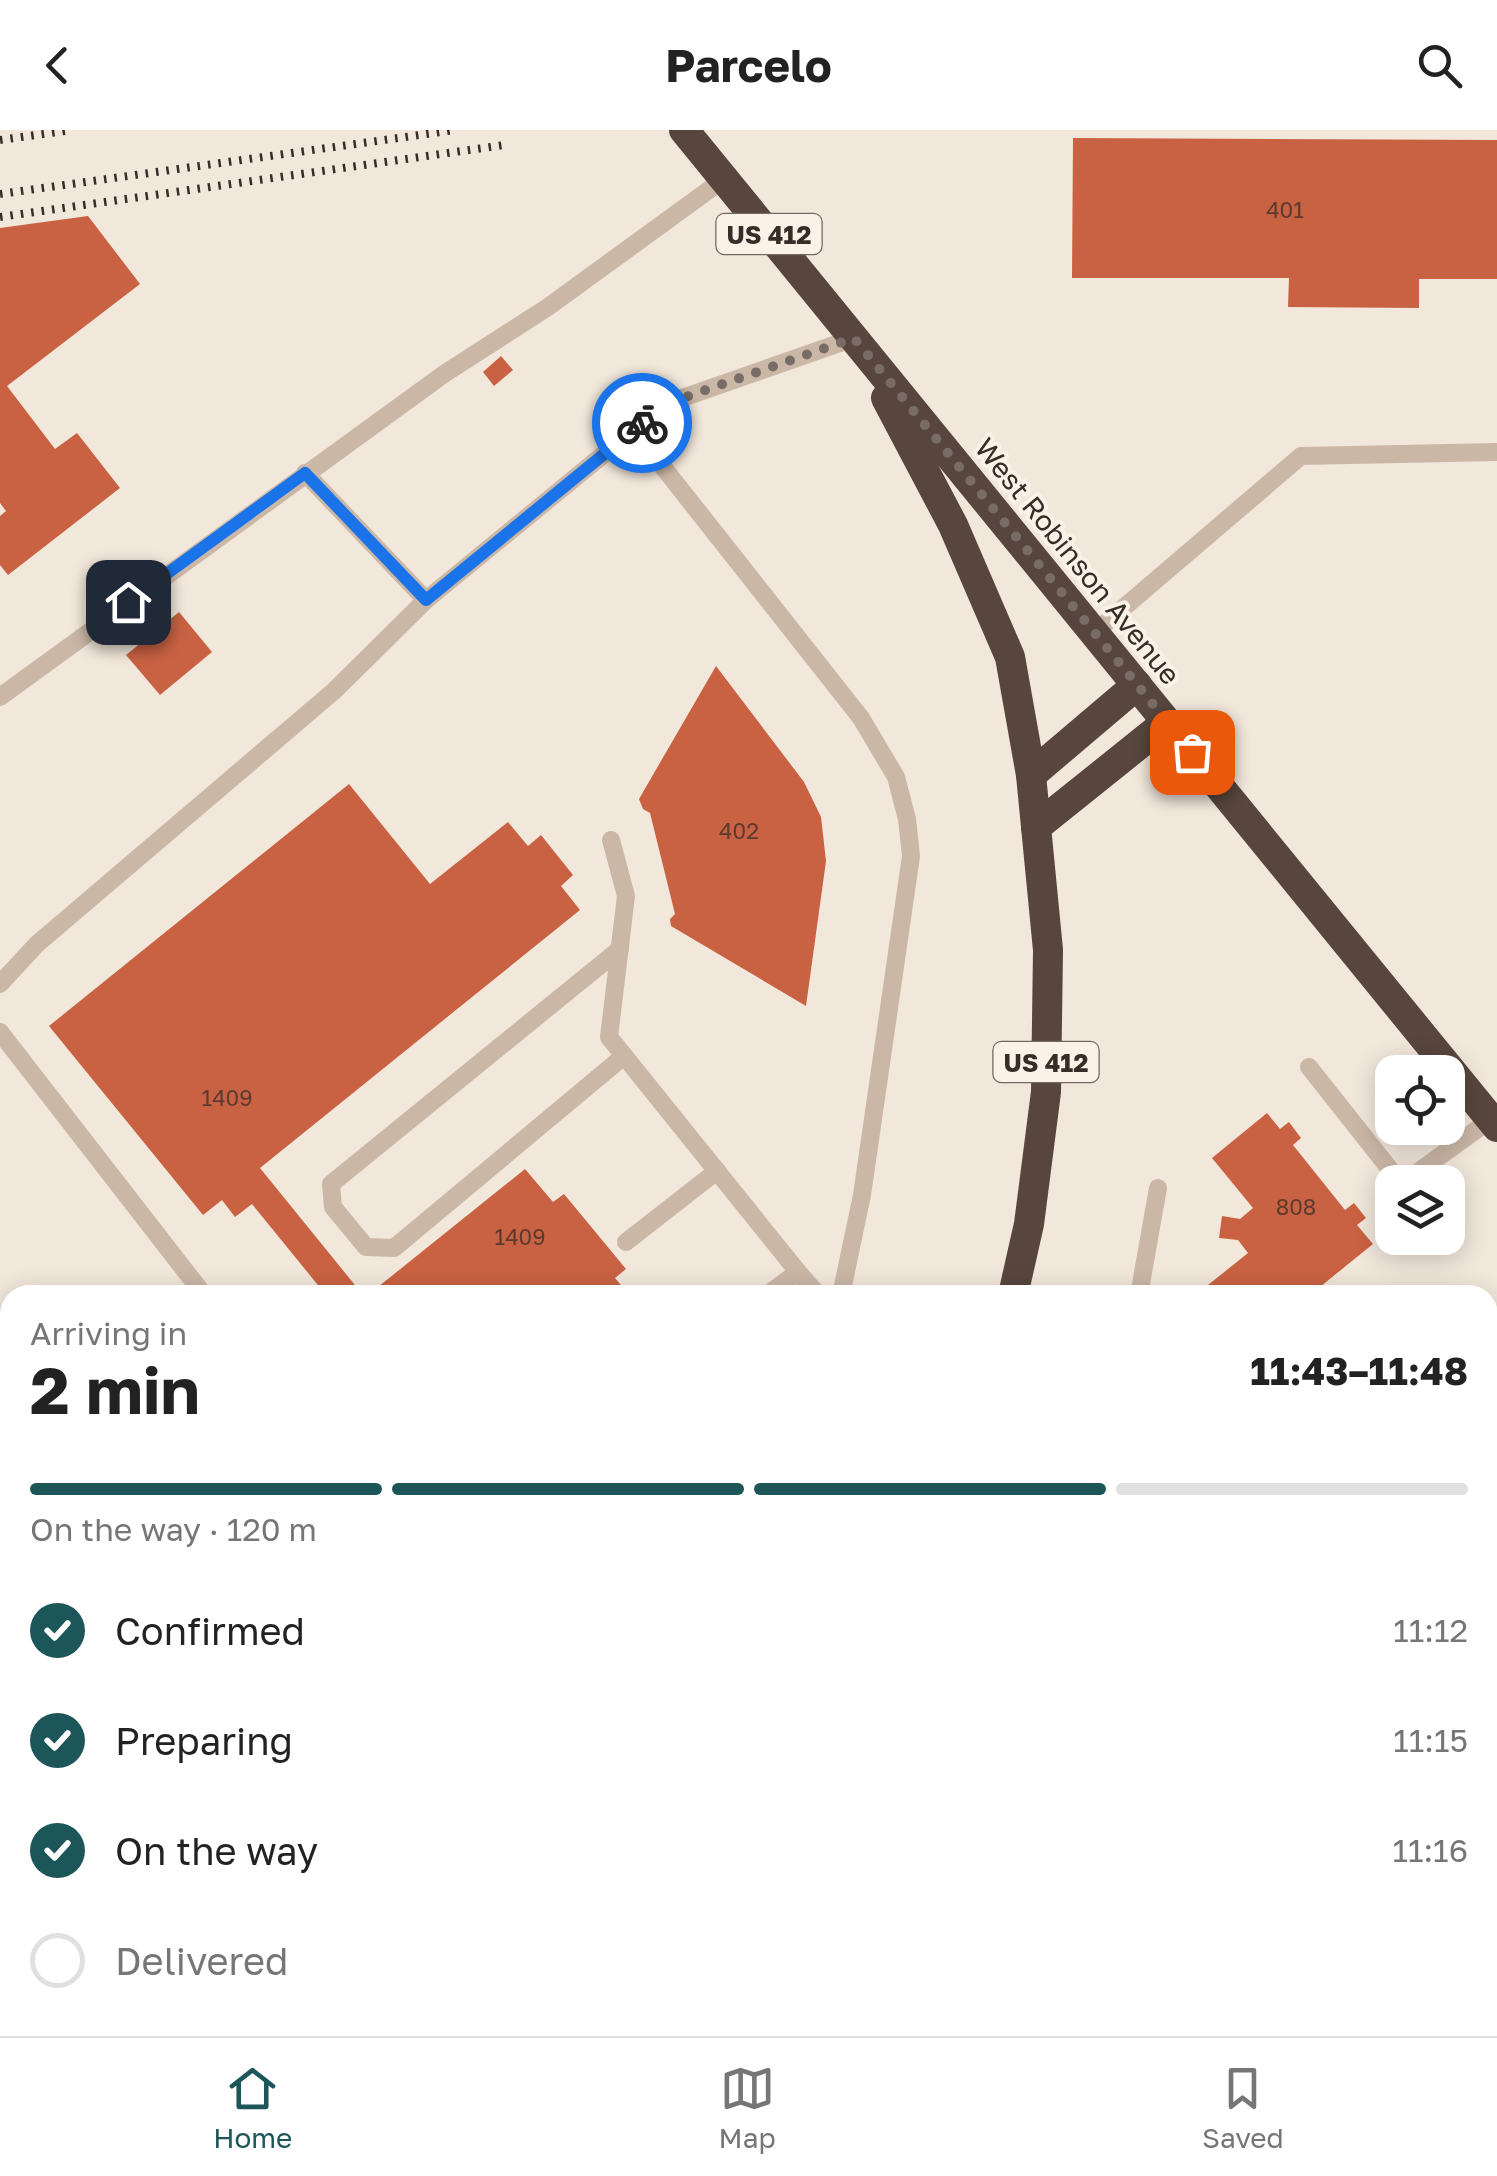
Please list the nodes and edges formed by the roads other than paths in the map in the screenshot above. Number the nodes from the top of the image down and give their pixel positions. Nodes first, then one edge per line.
1 (684, 130) edge
2 (724, 180) junction
3 (854, 338) junction
4 (666, 404) junction
5 (1497, 452) edge
6 (305, 473) junction
7 (426, 600) junction
8 (1094, 633) junction
9 (1137, 685) junction
10 (0, 696) edge
11 (1167, 722) junction
12 (1031, 775) junction
13 (1036, 827) junction
14 (610, 840) dead end
15 (620, 948) junction
16 (0, 984) edge
17 (0, 1032) edge
18 (624, 1056) junction
19 (1309, 1067) dead end
20 (1495, 1120) edge
21 (1388, 1165) edge
22 (1428, 1165) edge
23 (716, 1171) junction
24 (1158, 1188) dead end
25 (626, 1242) dead end
26 (798, 1272) junction
27 (196, 1285) edge
28 (780, 1285) edge
29 (809, 1285) edge
30 (843, 1285) edge
31 (1014, 1285) edge
32 (1141, 1285) edge

1 - 2 highway, West Robinson Avenue / US 412
2 - 3 highway, West Robinson Avenue / US 412
2 - 6 lane
3 - 4 lane
3 - 8 highway, West Robinson Avenue / US 412
3 - 12 highway, US 412
4 - 7 lane
4 - 30 lane
5 - 8 lane
6 - 7 lane
6 - 10 lane
7 - 16 lane
8 - 9 highway, West Robinson Avenue / US 412
9 - 11 highway, West Robinson Avenue / US 412
9 - 12 highway
11 - 13 highway
11 - 20 highway, West Robinson Avenue
12 - 13 highway, US 412
13 - 31 highway, US 412
14 - 15 lane
15 - 18 lane
15 - 18 lane
17 - 27 lane
18 - 23 lane
19 - 21 lane
20 - 22 lane
23 - 25 lane
23 - 26 lane
24 - 32 lane
26 - 28 lane
26 - 29 lane

